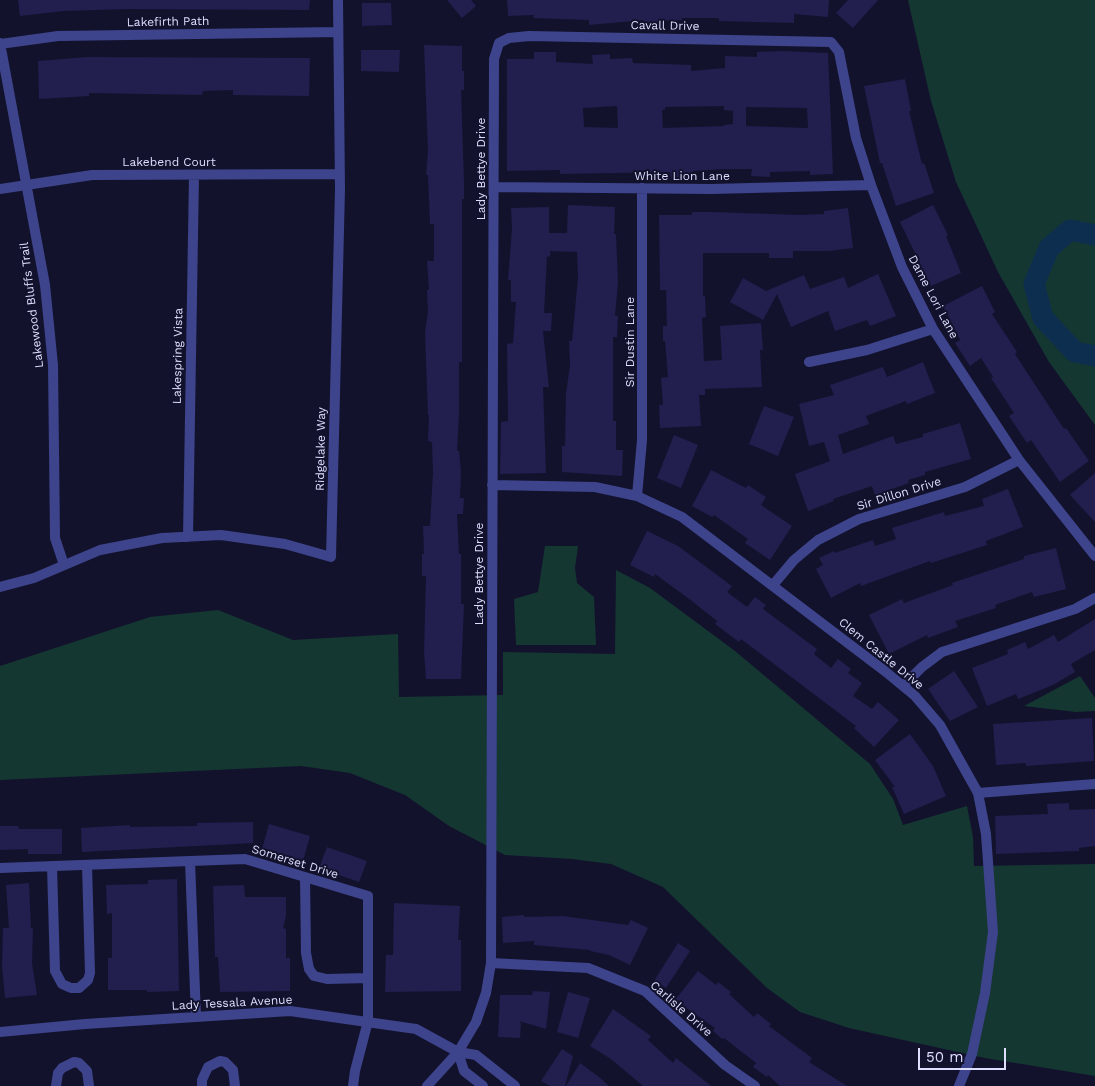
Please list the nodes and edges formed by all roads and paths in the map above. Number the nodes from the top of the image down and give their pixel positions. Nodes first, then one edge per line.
1 (338, 0) edge
2 (337, 32) junction
3 (831, 42) joint
4 (499, 43) joint
5 (0, 44) edge
6 (339, 174) junction
7 (194, 175) junction
8 (28, 184) junction
9 (871, 184) junction
10 (494, 187) junction
11 (642, 188) junction
12 (0, 189) edge
13 (933, 329) junction
14 (808, 362) dead end
15 (1019, 460) junction
16 (492, 485) junction
17 (637, 496) junction
18 (188, 537) junction
19 (1095, 556) edge
20 (64, 566) junction
21 (773, 585) junction
22 (0, 587) edge
23 (1095, 598) edge
24 (903, 686) junction
25 (1095, 784) edge
26 (978, 793) junction
27 (190, 861) junction
28 (87, 865) junction
29 (52, 866) junction
30 (0, 868) edge
31 (305, 877) junction
32 (492, 963) junction
33 (368, 978) junction
34 (196, 1017) junction
35 (368, 1021) junction
36 (0, 1032) edge
37 (458, 1052) junction
38 (56, 1086) edge
39 (90, 1086) edge
40 (202, 1086) edge
41 (235, 1086) edge
42 (354, 1086) edge
43 (427, 1086) edge
44 (483, 1086) edge
45 (516, 1086) edge
46 (755, 1086) edge
47 (959, 1086) edge

1 - 2 street, Ridgelake Way
2 - 5 street, Lakefirth Path
2 - 6 street, Ridgelake Way
3 - 4 street, Cavall Drive
3 - 9 street, Dame Lori Lane
4 - 10 street, Lady Bettye Drive
5 - 8 street, Lakewood Bluffs Trail
6 - 7 street, Lakebend Court
6 - 18 street, Ridgelake Way
7 - 8 street, Lakebend Court
7 - 18 street, Lakespring Vista
8 - 12 street, Lakebend Court
8 - 20 street, Lakewood Bluffs Trail
9 - 11 street, White Lion Lane
9 - 13 street, Dame Lori Lane
10 - 11 street, White Lion Lane
10 - 16 street, Lady Bettye Drive
11 - 17 street, Sir Dustin Lane
13 - 14 street
13 - 15 street, Dame Lori Lane
15 - 19 street, Dame Lori Lane
15 - 21 street, Sir Dillon Drive
16 - 17 street, Clem Castle Drive
16 - 32 street, Lady Bettye Drive
17 - 21 street, Clem Castle Drive
18 - 20 street, Ridgelake Way
20 - 22 street, Ridgelake Way
21 - 24 street, Clem Castle Drive
23 - 24 street
24 - 26 street, Clem Castle Drive
25 - 26 street
26 - 47 street, Clem Castle Drive
27 - 28 street, Somerset Drive
27 - 31 street, Somerset Drive
27 - 34 street
28 - 29 street, Somerset Drive
28 - 29 street
29 - 30 street, Somerset Drive
31 - 33 street, Somerset Drive
31 - 33 street
32 - 37 street, Lady Bettye Drive
32 - 46 street, Carlisle Drive
33 - 35 street, Somerset Drive
34 - 35 street, Lady Tessala Avenue
34 - 36 street, Lady Tessala Avenue
35 - 37 street, Lady Tessala Avenue
35 - 42 street, Somerset Drive
37 - 43 street, Lady Bettye Drive
37 - 44 street
37 - 45 street, Lady Tessala Avenue
38 - 39 street
40 - 41 street

